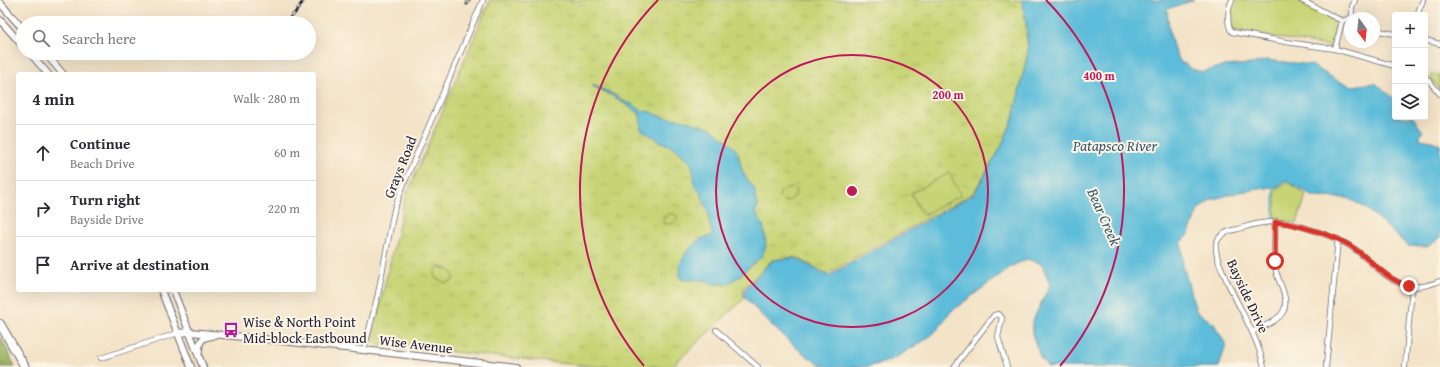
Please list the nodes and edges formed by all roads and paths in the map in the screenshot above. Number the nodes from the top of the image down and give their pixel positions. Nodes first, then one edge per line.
1 (483, 0) edge
2 (1232, 0) edge
3 (1301, 0) edge
4 (1355, 0) edge
5 (1422, 0) edge
6 (0, 3) edge
7 (1352, 12) edge
8 (1418, 12) edge
9 (0, 20) edge
10 (16, 21) edge
11 (1342, 21) joint
12 (1380, 31) edge
13 (1392, 33) edge
14 (16, 38) edge
15 (1428, 41) edge
16 (1440, 44) edge
17 (1335, 49) junction
18 (36, 60) edge
19 (51, 60) edge
20 (1392, 65) edge
21 (46, 72) edge
22 (61, 72) edge
23 (1428, 80) edge
24 (1440, 94) edge
25 (1275, 222) junction
26 (1338, 239) junction
27 (1440, 281) edge
28 (1412, 287) junction
29 (162, 292) edge
30 (174, 292) edge
31 (0, 324) edge
32 (716, 330) dead end
33 (190, 332) junction
34 (1252, 332) junction
35 (178, 333) junction
36 (225, 336) junction
37 (364, 350) junction
38 (101, 358) dead end
39 (200, 358) junction
40 (475, 365) edge
41 (25, 367) edge
42 (191, 367) edge
43 (203, 367) edge
44 (516, 367) edge
45 (758, 367) edge
46 (954, 367) edge
47 (1007, 367) edge
48 (1264, 367) edge
49 (1326, 367) edge
50 (1405, 367) edge

1 - 37 street, Grays Road
2 - 17 street
3 - 11 street
4 - 7 street
5 - 8 street
6 - 10 main road
9 - 14 main road
11 - 17 street
12 - 13 street
15 - 16 street
17 - 20 street
18 - 21 main road
19 - 22 main road
23 - 24 street
25 - 26 street, Bayside Drive
25 - 34 street
25 - 34 street, Bayside Drive
26 - 28 street, Bayside Drive
26 - 49 street
27 - 28 street
28 - 50 street
29 - 35 main road
30 - 33 main road
31 - 41 highway
32 - 45 street
33 - 35 main road, Wise Avenue
33 - 36 main road, Wise Avenue
33 - 39 main road
34 - 48 street, Bayside Drive
35 - 38 street, Wise Avenue
35 - 42 main road
36 - 37 main road, Wise Avenue
36 - 39 main road
37 - 40 main road, Wise Avenue
39 - 43 main road
40 - 44 main road, Wise Avenue
46 - 47 street

